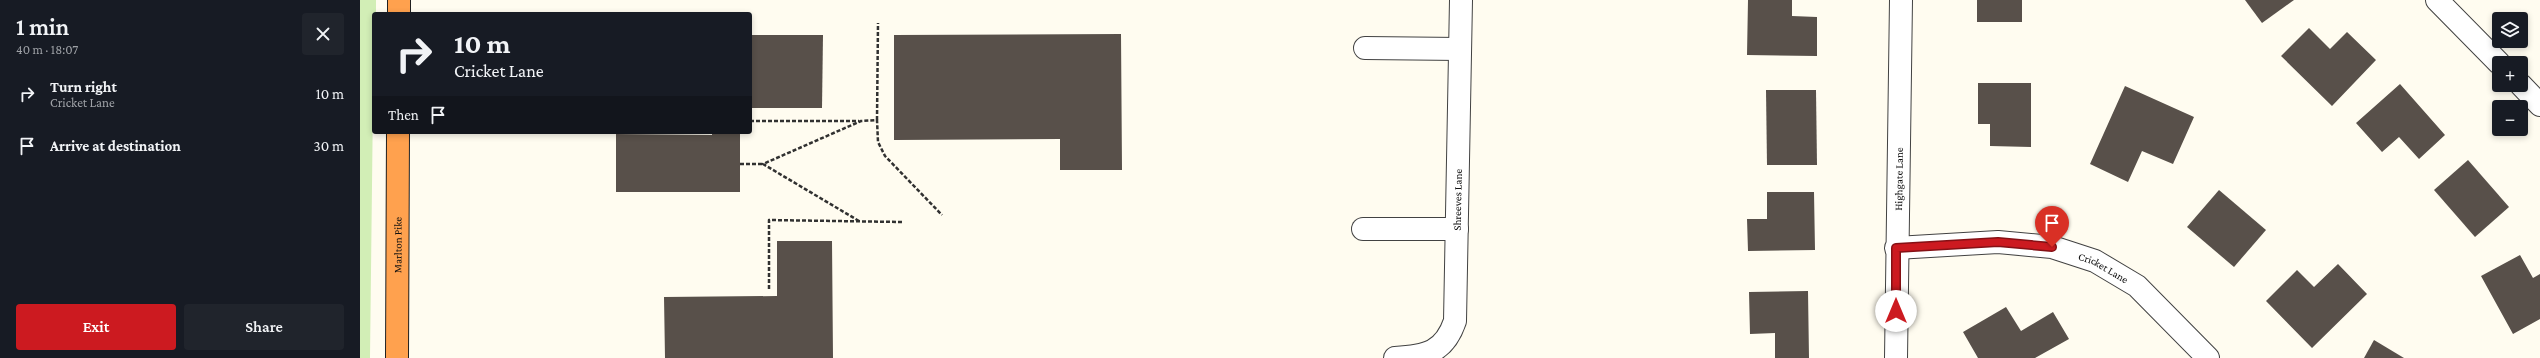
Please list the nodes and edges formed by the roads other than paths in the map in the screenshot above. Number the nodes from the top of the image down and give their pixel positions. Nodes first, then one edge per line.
1 (399, 0) edge
2 (1461, 0) edge
3 (1901, 0) edge
4 (2437, 0) edge
5 (399, 12) edge
6 (1365, 48) dead end
7 (1460, 49) junction
8 (2492, 56) edge
9 (2527, 92) edge
10 (2540, 105) edge
11 (398, 134) edge
12 (1363, 228) dead end
13 (1457, 229) junction
14 (1896, 248) junction
15 (397, 358) edge
16 (1395, 358) edge
17 (1896, 358) edge
18 (2208, 358) edge

1 - 5 highway
2 - 7 street, Shreeves Lane
3 - 14 street, Highgate Lane
4 - 8 street
6 - 7 street
7 - 13 street, Shreeves Lane
9 - 10 street
11 - 15 highway, Marlton Pike
12 - 13 street
13 - 16 street, Shreeves Lane
14 - 17 street, Highgate Lane
14 - 18 street, Cricket Lane

